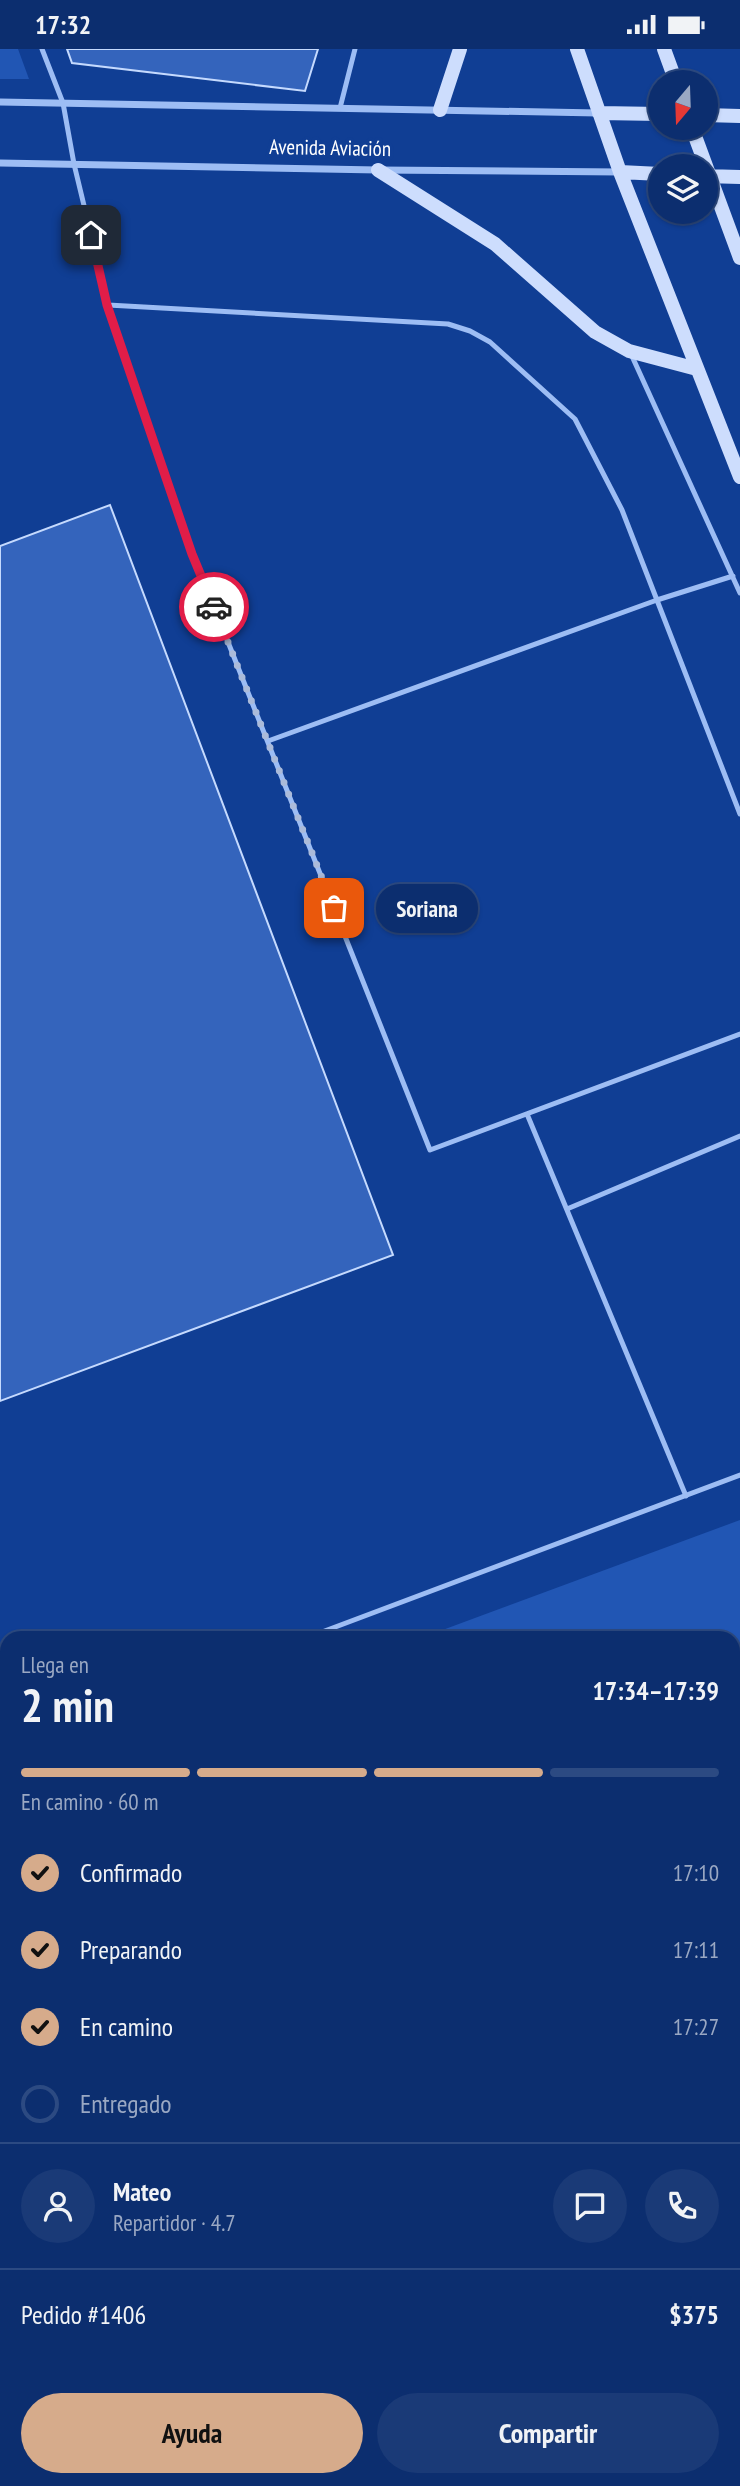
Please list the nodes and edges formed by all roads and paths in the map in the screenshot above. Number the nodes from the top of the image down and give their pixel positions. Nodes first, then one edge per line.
1 (42, 49) edge
2 (355, 49) edge
3 (460, 49) edge
4 (577, 49) edge
5 (664, 49) edge
6 (672, 70) edge
7 (0, 102) edge
8 (63, 103) junction
9 (340, 108) junction
10 (440, 110) junction
11 (599, 113) junction
12 (648, 114) edge
13 (718, 115) edge
14 (740, 116) edge
15 (0, 163) edge
16 (74, 164) junction
17 (378, 170) junction
18 (620, 172) junction
19 (648, 173) edge
20 (718, 176) edge
21 (740, 177) edge
22 (718, 203) edge
23 (740, 258) edge
24 (107, 305) junction
25 (629, 351) junction
26 (697, 369) junction
27 (740, 477) edge
28 (733, 576) junction
29 (740, 593) edge
30 (657, 600) junction
31 (268, 741) junction
32 (740, 814) edge
33 (740, 1034) edge
34 (527, 1114) junction
35 (740, 1136) edge
36 (567, 1209) junction
37 (740, 1475) edge
38 (686, 1496) junction
39 (325, 1631) edge

1 - 8 lane
2 - 9 lane
3 - 10 main road
4 - 11 main road
5 - 6 main road
7 - 8 street, Avenida Aviación
8 - 9 street, Avenida Aviación
8 - 16 lane
9 - 10 street, Avenida Aviación
10 - 11 street, Avenida Aviación
11 - 12 main road, Avenida Aviación
11 - 18 main road
13 - 14 main road
15 - 16 street, Avenida Aviación
16 - 17 street, Avenida Aviación
16 - 24 lane
17 - 18 street, Avenida Aviación
17 - 25 main road
18 - 19 main road, Avenida Aviación
18 - 26 main road
20 - 21 main road
22 - 23 main road
24 - 30 lane
24 - 31 lane
25 - 26 main road
25 - 28 lane
26 - 27 main road
28 - 29 lane
28 - 30 lane
30 - 31 lane
30 - 32 lane
31 - 34 lane
33 - 34 lane
34 - 36 lane
35 - 36 lane
36 - 38 lane
37 - 38 lane
38 - 39 lane

